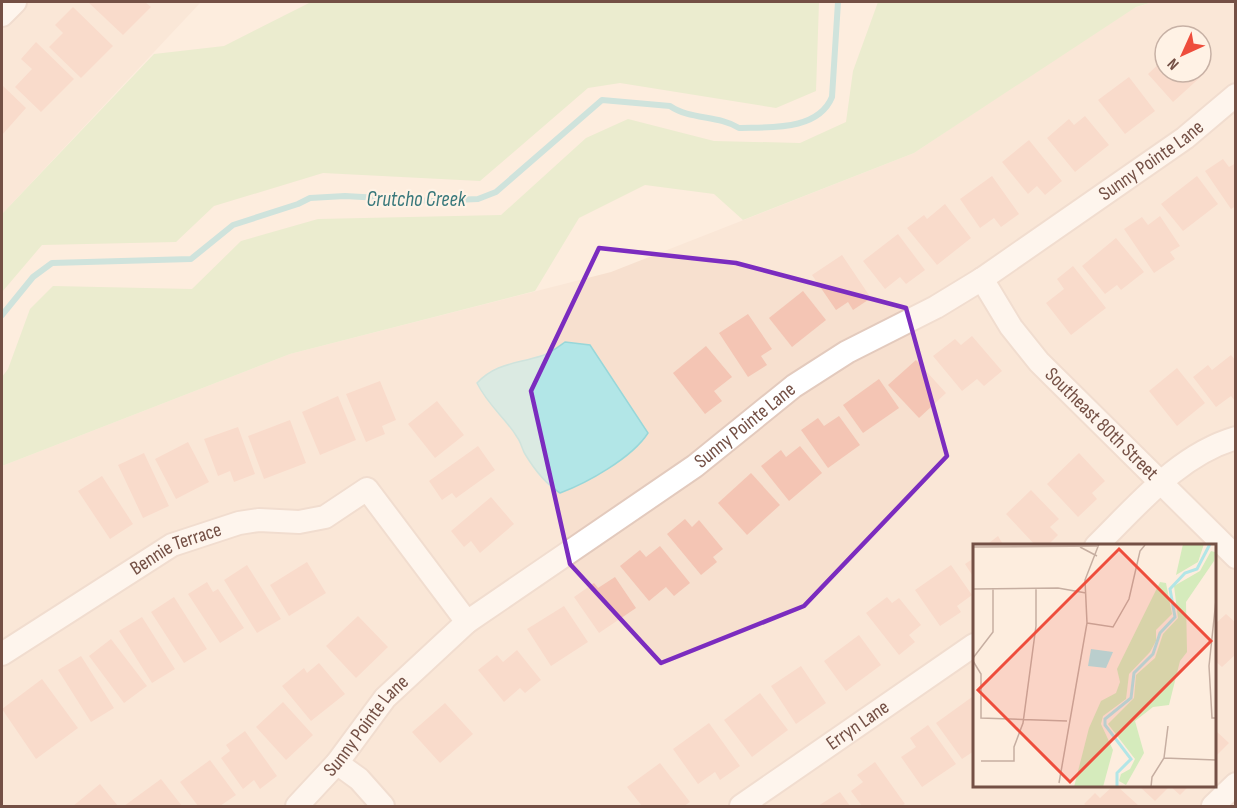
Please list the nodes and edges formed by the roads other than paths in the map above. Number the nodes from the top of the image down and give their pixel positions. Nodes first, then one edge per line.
1 (15, 2) edge
2 (2, 15) edge
3 (1236, 95) edge
4 (982, 279) junction
5 (1236, 438) edge
6 (1161, 483) junction
7 (1098, 544) edge
8 (1236, 557) edge
9 (467, 622) junction
10 (973, 646) edge
11 (2, 654) edge
12 (338, 763) junction
13 (1236, 784) edge
14 (297, 807) edge
15 (383, 807) edge
16 (741, 807) edge
17 (1213, 807) edge

1 - 2 street
3 - 4 street, Sunny Pointe Lane
4 - 6 street, Southeast 80th Street
4 - 9 street, Sunny Pointe Lane
5 - 6 street
6 - 7 street
6 - 8 street, Southeast 80th Street
9 - 11 street, Bennie Terrace
9 - 12 street, Sunny Pointe Lane
10 - 16 street, Erryn Lane
12 - 14 street, Sunny Pointe Lane
12 - 15 street
13 - 17 street

